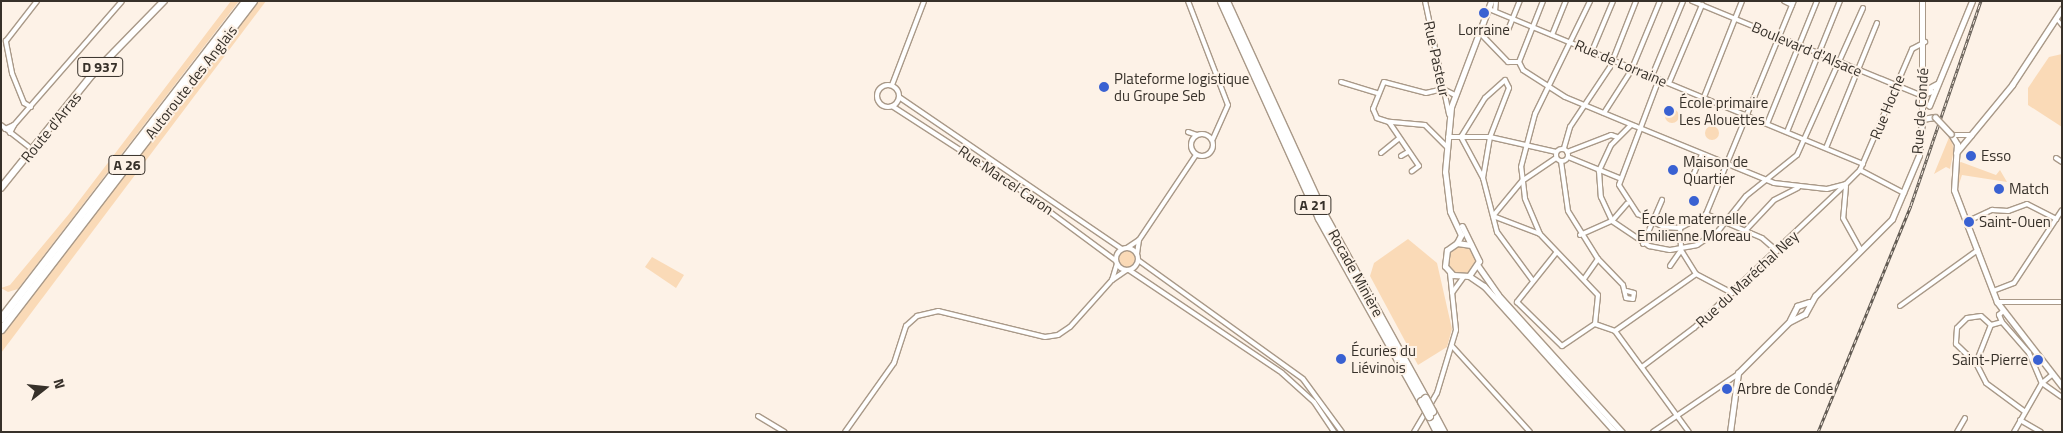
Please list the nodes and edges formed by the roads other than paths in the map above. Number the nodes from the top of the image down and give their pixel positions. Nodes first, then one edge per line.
1 (37, 1) edge
2 (122, 1) edge
3 (164, 1) edge
4 (245, 1) edge
5 (253, 1) edge
6 (924, 1) edge
7 (1188, 1) edge
8 (1221, 1) edge
9 (1226, 1) edge
10 (1424, 1) edge
11 (1491, 1) edge
12 (1496, 1) edge
13 (1520, 1) edge
14 (1543, 1) edge
15 (1566, 1) edge
16 (1590, 1) edge
17 (1613, 1) edge
18 (1636, 1) edge
19 (1660, 1) edge
20 (1683, 1) edge
21 (1692, 1) edge
22 (1742, 1) edge
23 (1784, 1) edge
24 (1817, 1) edge
25 (1840, 1) edge
26 (1922, 1) edge
27 (1972, 1) edge
28 (1793, 3) edge
29 (1702, 5) junction
30 (1863, 8) dead end
31 (2062, 8) edge
32 (1492, 10) junction
33 (1513, 18) junction
34 (2056, 18) junction
35 (1736, 19) junction
36 (1877, 23) dead end
37 (2062, 25) edge
38 (1532, 27) junction
39 (1508, 30) dead end
40 (1481, 34) junction
41 (1552, 35) junction
42 (1779, 37) junction
43 (1925, 42) junction
44 (1572, 43) junction
45 (1799, 46) junction
46 (1916, 46) junction
47 (1924, 50) junction
48 (1592, 52) junction
49 (1819, 53) junction
50 (1612, 60) junction
51 (1518, 62) junction
52 (1838, 62) junction
53 (1632, 68) junction
54 (1858, 70) junction
55 (1652, 76) junction
56 (1660, 79) junction
57 (1340, 82) dead end
58 (1670, 83) junction
59 (1937, 84) junction
60 (892, 85) junction
61 (1896, 86) junction
62 (1549, 88) junction
63 (1443, 89) junction
64 (1932, 92) junction
65 (1377, 93) junction
66 (1922, 94) junction
67 (899, 97) junction
68 (1704, 97) junction
69 (1445, 98) junction
70 (1454, 98) junction
71 (1583, 104) junction
72 (892, 106) junction
73 (1929, 106) junction
74 (31, 107) junction
75 (1604, 113) junction
76 (1746, 115) junction
77 (1450, 116) junction
78 (1934, 116) junction
79 (1922, 119) junction
80 (1389, 122) junction
81 (1631, 124) junction
82 (1767, 124) junction
83 (1, 125) edge
84 (14, 125) junction
85 (1640, 128) junction
86 (5, 129) junction
87 (1218, 129) junction
88 (1787, 132) junction
89 (10, 133) junction
90 (1197, 135) junction
91 (1208, 135) junction
92 (1952, 135) junction
93 (1971, 135) junction
94 (1448, 137) junction
95 (1461, 137) junction
96 (1490, 137) junction
97 (1617, 137) junction
98 (1213, 139) junction
99 (1398, 139) junction
100 (1806, 140) junction
101 (1192, 141) junction
102 (1524, 143) junction
103 (1447, 147) junction
104 (1826, 148) junction
105 (32, 149) junction
106 (1408, 152) junction
107 (1556, 152) junction
108 (1566, 152) junction
109 (1381, 153) dead end
110 (1956, 153) junction
111 (1702, 154) junction
112 (1196, 155) junction
113 (1402, 156) dead end
114 (1556, 158) junction
115 (2056, 158) dead end
116 (1560, 161) junction
117 (2062, 162) edge
118 (1726, 163) junction
119 (1863, 164) junction
120 (1599, 170) junction
121 (1860, 170) junction
122 (1412, 171) dead end
123 (1483, 178) junction
124 (1619, 178) junction
125 (1692, 178) dead end
126 (1767, 180) junction
127 (1522, 181) junction
128 (1846, 184) junction
129 (1, 188) edge
130 (1800, 188) junction
131 (1904, 193) junction
132 (1662, 200) dead end
133 (1449, 203) junction
134 (1627, 204) junction
135 (2062, 210) edge
136 (1706, 214) junction
137 (1494, 216) junction
138 (2056, 219) junction
139 (1612, 221) junction
140 (1726, 222) junction
141 (1966, 222) junction
142 (1651, 223) junction
143 (1680, 228) junction
144 (1746, 231) junction
145 (1540, 234) junction
146 (1580, 235) junction
147 (1139, 240) junction
148 (1457, 243) junction
149 (1643, 244) junction
150 (1471, 245) junction
151 (1125, 248) junction
152 (1681, 250) junction
153 (1860, 250) junction
154 (1978, 250) junction
155 (1777, 251) junction
156 (1556, 253) junction
157 (1137, 254) junction
158 (1598, 259) junction
159 (1138, 260) junction
160 (1116, 263) junction
161 (1478, 266) junction
162 (1670, 266) dead end
163 (1128, 270) junction
164 (1450, 273) junction
165 (1696, 274) junction
166 (1466, 277) junction
167 (1112, 280) junction
168 (1584, 280) junction
169 (1533, 281) junction
170 (2002, 289) junction
171 (1627, 291) dead end
172 (1993, 291) junction
173 (1452, 293) junction
174 (1732, 293) junction
175 (2005, 300) junction
176 (1810, 302) junction
177 (1997, 302) junction
178 (2062, 302) edge
179 (1802, 306) junction
180 (1900, 306) dead end
181 (1806, 311) junction
182 (2003, 311) junction
183 (1796, 315) junction
184 (1, 318) edge
185 (2002, 322) junction
186 (1595, 324) junction
187 (1991, 325) junction
188 (1, 329) edge
189 (1615, 331) junction
190 (1452, 346) junction
191 (1976, 363) junction
192 (1642, 367) junction
193 (1737, 375) junction
194 (2052, 375) junction
195 (1303, 379) junction
196 (2042, 383) junction
197 (1297, 384) junction
198 (2062, 386) edge
199 (2062, 397) edge
200 (1423, 399) junction
201 (2024, 411) junction
202 (1431, 414) junction
203 (758, 416) dead end
204 (1678, 416) junction
205 (1964, 418) dead end
206 (2020, 420) junction
207 (1339, 426) junction
208 (1333, 431) edge
209 (785, 432) edge
210 (846, 432) edge
211 (1342, 432) edge
212 (1414, 432) edge
213 (1437, 432) edge
214 (1443, 432) edge
215 (1530, 432) edge
216 (1615, 432) edge
217 (1622, 432) edge
218 (1653, 432) edge
219 (1689, 432) edge
220 (1730, 432) edge
221 (1958, 432) edge
222 (2014, 432) edge
223 (2041, 432) edge

1 - 74 street
2 - 74 street
3 - 105 main road, Route d'Arras / D 937
4 - 184 highway, Autoroute des Anglais / A 26
5 - 188 highway, Autoroute des Anglais / A 26
6 - 60 street
7 - 87 street
8 - 200 highway, Rocade Minière / A 21
9 - 200 highway, Rocade Minière / A 21
10 - 63 street, Rue Pasteur
11 - 32 main road
12 - 32 street
13 - 33 street
14 - 38 street
15 - 41 street
16 - 44 street
17 - 48 street
18 - 50 street
19 - 53 street
20 - 55 street
21 - 29 street, Boulevard d'Alsace
22 - 35 street
23 - 28 street
24 - 45 street
25 - 49 street
26 - 43 street, Rue de Condé
27 - 59 street
28 - 42 street
29 - 35 street, Boulevard d'Alsace
29 - 58 street
30 - 52 street
31 - 34 street
32 - 33 street, Rue de Lorraine
32 - 40 main road
33 - 38 street, Rue de Lorraine
33 - 39 street
34 - 37 street
34 - 93 street
35 - 42 street, Boulevard d'Alsace
35 - 68 street
36 - 54 street
38 - 41 street, Rue de Lorraine
38 - 51 street
40 - 51 street
40 - 70 main road
41 - 44 street, Rue de Lorraine
42 - 45 street, Boulevard d'Alsace
42 - 76 street
43 - 46 street
43 - 47 street, Rue de Condé
44 - 48 street, Rue de Lorraine
44 - 62 street
45 - 49 street, Boulevard d'Alsace
45 - 82 street
46 - 47 street
46 - 61 street, Rue Hoche
47 - 66 street, Rue de Condé
48 - 50 street, Rue de Lorraine
49 - 52 street, Boulevard d'Alsace
49 - 88 street
50 - 53 street, Rue de Lorraine
50 - 71 street
51 - 62 street
52 - 54 street, Boulevard d'Alsace
52 - 100 street
53 - 55 street, Rue de Lorraine
53 - 75 street
54 - 61 street, Boulevard d'Alsace
54 - 104 street
55 - 56 street, Rue de Lorraine
56 - 58 street, Rue de Lorraine
56 - 85 street
57 - 65 street
58 - 68 street, Rue de Lorraine
59 - 64 street
59 - 66 street
60 - 67 street
60 - 72 street
61 - 66 street, Boulevard d'Alsace
61 - 119 street, Rue Hoche
62 - 71 street
62 - 102 street
63 - 65 street
63 - 69 street, Rue Pasteur
63 - 70 street
64 - 66 street
64 - 73 street
65 - 80 street
66 - 73 street
66 - 79 street, Rue de Condé
67 - 72 street
67 - 151 street, Rue Marcel Caron
68 - 76 street, Rue de Lorraine
69 - 70 street
69 - 77 street, Rue Pasteur
70 - 77 main road
71 - 75 street
71 - 108 street
72 - 160 street, Rue Marcel Caron
73 - 78 street
74 - 84 street
75 - 81 street
76 - 82 street, Rue de Lorraine
76 - 118 street
77 - 94 main road
78 - 79 main road
78 - 92 main road, bridge
79 - 131 main road, Rue de Condé
80 - 99 street
80 - 103 street
81 - 85 street
81 - 97 street
82 - 88 street, Rue de Lorraine
83 - 86 street
84 - 86 street
84 - 89 street
85 - 111 street
85 - 124 street
86 - 89 street
87 - 91 street
87 - 98 street
88 - 100 street, Rue de Lorraine
89 - 105 street
90 - 91 street
90 - 101 street
90 - 101 street
91 - 98 street
92 - 93 street
92 - 110 main road
93 - 110 street
94 - 95 street
94 - 103 main road
95 - 96 street
95 - 96 street
95 - 123 street
96 - 102 street
96 - 123 street
97 - 108 street
97 - 120 street
98 - 112 street
99 - 106 street
99 - 109 street
100 - 104 street, Rue de Lorraine
100 - 126 street
101 - 112 street
102 - 107 street
102 - 127 street
103 - 133 main road
104 - 119 street, Rue de Lorraine
105 - 129 main road, Route d'Arras / D 937
106 - 113 street
106 - 122 street
107 - 108 street
107 - 114 street
108 - 116 street
108 - 120 street
110 - 141 main road
111 - 118 street
111 - 125 street
112 - 147 street
114 - 116 street
114 - 127 street
115 - 117 street
116 - 146 street
118 - 126 street
118 - 136 street
119 - 121 street, Rue Hoche
120 - 124 street
120 - 139 street
121 - 128 street, Rue du Maréchal Ney
121 - 131 street
123 - 137 street
124 - 134 street
126 - 130 street
126 - 140 street
127 - 137 street
127 - 145 street
128 - 130 street
128 - 153 street
128 - 155 street, Rue du Maréchal Ney
130 - 144 street
131 - 153 main road, Rue de Condé
132 - 142 street
133 - 148 main road
133 - 150 main road
134 - 139 street
134 - 142 street
135 - 138 street
136 - 140 street
136 - 143 street
137 - 145 street
137 - 169 street
138 - 141 street
138 - 170 street
139 - 146 street
139 - 149 street
140 - 144 street
140 - 152 street
141 - 154 main road
142 - 143 street
142 - 149 street
143 - 152 street
144 - 155 street
145 - 156 street
146 - 158 street
147 - 151 street
147 - 157 street
148 - 150 main road
148 - 164 main road
149 - 152 street
150 - 161 main road
151 - 157 street, Rue Marcel Caron
151 - 160 street
152 - 162 street
152 - 165 street
153 - 176 main road, Rue de Condé
154 - 172 main road
154 - 180 street
155 - 174 street, Rue du Maréchal Ney
156 - 168 street
156 - 169 street
157 - 159 street
158 - 168 street
158 - 171 street
159 - 163 street
159 - 195 street
160 - 163 street, Rue Marcel Caron
160 - 167 street
161 - 166 main road
161 - 217 main road
163 - 167 street
163 - 197 street
164 - 166 main road
164 - 173 street
165 - 174 street
165 - 189 street
166 - 173 street
166 - 216 main road
167 - 210 street
168 - 186 street
169 - 186 street
170 - 172 street
170 - 175 street
172 - 177 main road
173 - 190 street
174 - 192 street, Rue du Maréchal Ney
175 - 177 street
175 - 178 street
176 - 179 main road, Rue de Condé
176 - 181 main road, Rue de Condé
177 - 182 main road
179 - 181 main road
179 - 183 main road, Rue de Condé
181 - 183 main road
182 - 185 street
182 - 194 main road
183 - 193 main road
185 - 187 street
185 - 196 street
186 - 189 street
187 - 191 street
187 - 191 street
189 - 192 street
190 - 212 street
190 - 215 street
191 - 201 street
192 - 204 street
193 - 204 street
193 - 220 main road
194 - 196 street
194 - 198 main road
195 - 197 street
195 - 207 street
196 - 199 street
196 - 201 street
197 - 208 street
200 - 202 highway, Rocade Minière / A 21, bridge
201 - 206 street
202 - 213 highway, Rocade Minière / A 21
202 - 214 highway, Rocade Minière / A 21
203 - 209 street
204 - 218 street
204 - 219 street
205 - 221 street
206 - 222 street
206 - 223 street
207 - 208 street
207 - 211 street

